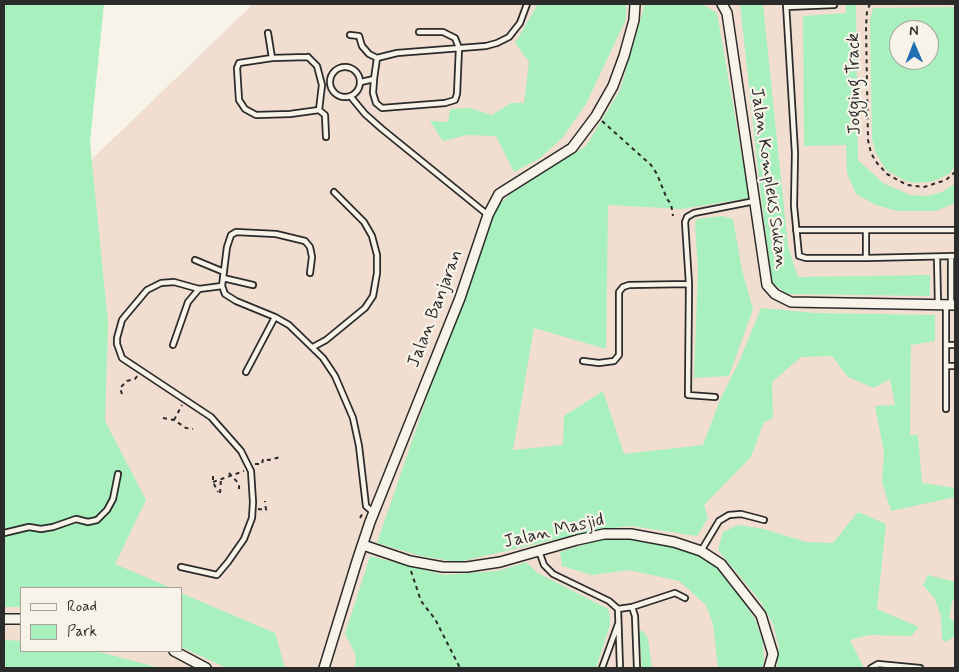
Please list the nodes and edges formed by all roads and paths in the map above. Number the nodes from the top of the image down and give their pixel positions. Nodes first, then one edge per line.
1 (527, 4) edge
2 (635, 4) edge
3 (722, 4) edge
4 (870, 4) edge
5 (786, 5) edge
6 (834, 5) dead end
7 (419, 32) dead end
8 (268, 33) dead end
9 (350, 35) dead end
10 (459, 48) junction
11 (272, 58) junction
12 (377, 58) junction
13 (374, 79) junction
14 (361, 82) junction
15 (329, 84) junction
16 (322, 85) junction
17 (350, 97) junction
18 (319, 110) junction
19 (596, 116) junction
20 (326, 137) dead end
21 (955, 172) edge
22 (334, 192) dead end
23 (755, 201) junction
24 (488, 214) junction
25 (673, 216) dead end
26 (796, 230) junction
27 (955, 230) edge
28 (866, 231) junction
29 (937, 256) junction
30 (953, 256) edge
31 (866, 258) junction
32 (195, 260) dead end
33 (224, 272) junction
34 (310, 272) dead end
35 (223, 278) junction
36 (689, 284) junction
37 (253, 285) dead end
38 (222, 286) junction
39 (199, 289) junction
40 (947, 305) edge
41 (275, 317) junction
42 (173, 345) dead end
43 (946, 345) junction
44 (955, 345) edge
45 (313, 347) junction
46 (583, 360) dead end
47 (946, 366) junction
48 (955, 366) edge
49 (140, 372) junction
50 (246, 372) dead end
51 (122, 394) dead end
52 (715, 397) dead end
53 (185, 399) junction
54 (946, 409) dead end
55 (163, 418) dead end
56 (174, 420) junction
57 (193, 429) dead end
58 (280, 456) dead end
59 (251, 471) junction
60 (118, 474) dead end
61 (230, 474) junction
62 (213, 476) dead end
63 (221, 479) junction
64 (213, 482) junction
65 (239, 489) dead end
66 (266, 501) dead end
67 (253, 509) junction
68 (374, 513) junction
69 (764, 520) dead end
70 (4, 533) edge
71 (363, 544) junction
72 (701, 551) junction
73 (539, 552) junction
74 (410, 561) junction
75 (181, 568) dead end
76 (685, 598) dead end
77 (632, 607) junction
78 (618, 609) junction
79 (4, 619) edge
80 (20, 619) edge
81 (619, 621) junction
82 (176, 652) edge
83 (206, 668) edge
84 (324, 668) edge
85 (460, 668) edge
86 (602, 668) edge
87 (620, 668) edge
88 (637, 668) edge
89 (769, 668) edge
90 (871, 668) edge
91 (920, 668) edge

1 - 10 lane
2 - 19 street, Jalan Banjaran
3 - 23 street, Jalan Kompleks Sukan
4 - 21 path, Jogging Track
5 - 6 lane
5 - 26 lane
7 - 10 lane
8 - 11 lane
9 - 12 lane
10 - 12 lane
10 - 13 lane
11 - 16 lane
11 - 18 lane
12 - 13 lane
13 - 14 lane
14 - 15 lane
14 - 17 lane
15 - 16 lane
15 - 17 lane
16 - 18 lane
17 - 24 lane
18 - 20 lane
19 - 24 street, Jalan Banjaran
19 - 25 path
22 - 45 lane
23 - 36 lane
23 - 40 street, Jalan Kompleks Sukan
24 - 68 street, Jalan Banjaran
26 - 28 lane
26 - 31 lane
27 - 28 lane
28 - 31 lane
29 - 30 lane
29 - 31 lane
29 - 40 lane
30 - 40 lane
32 - 33 lane
33 - 34 lane
33 - 35 lane
35 - 37 lane
35 - 38 lane
36 - 46 lane
36 - 52 lane
38 - 39 lane
38 - 41 lane
39 - 42 lane
39 - 49 lane
40 - 43 lane
41 - 45 lane
41 - 50 lane
43 - 44 lane
43 - 47 lane
45 - 68 lane
47 - 48 lane
47 - 54 lane
49 - 51 path
49 - 53 lane
53 - 56 path
53 - 59 lane
55 - 56 path
56 - 57 path
58 - 59 path
59 - 61 path
59 - 67 lane
60 - 70 lane
61 - 63 path
61 - 65 path
62 - 64 path
63 - 64 path
63 - 64 path
66 - 67 path
67 - 75 lane
68 - 71 street, Jalan Banjaran
69 - 72 lane
71 - 74 street, Jalan Masjid
71 - 84 street, Jalan Banjaran
72 - 73 street, Jalan Masjid
72 - 89 street, Jalan Masjid
73 - 74 street, Jalan Masjid
73 - 78 lane
74 - 85 path
76 - 77 lane
77 - 78 lane
77 - 88 lane
78 - 81 lane
79 - 80 street
81 - 86 lane
81 - 87 lane
82 - 83 street
90 - 91 lane

